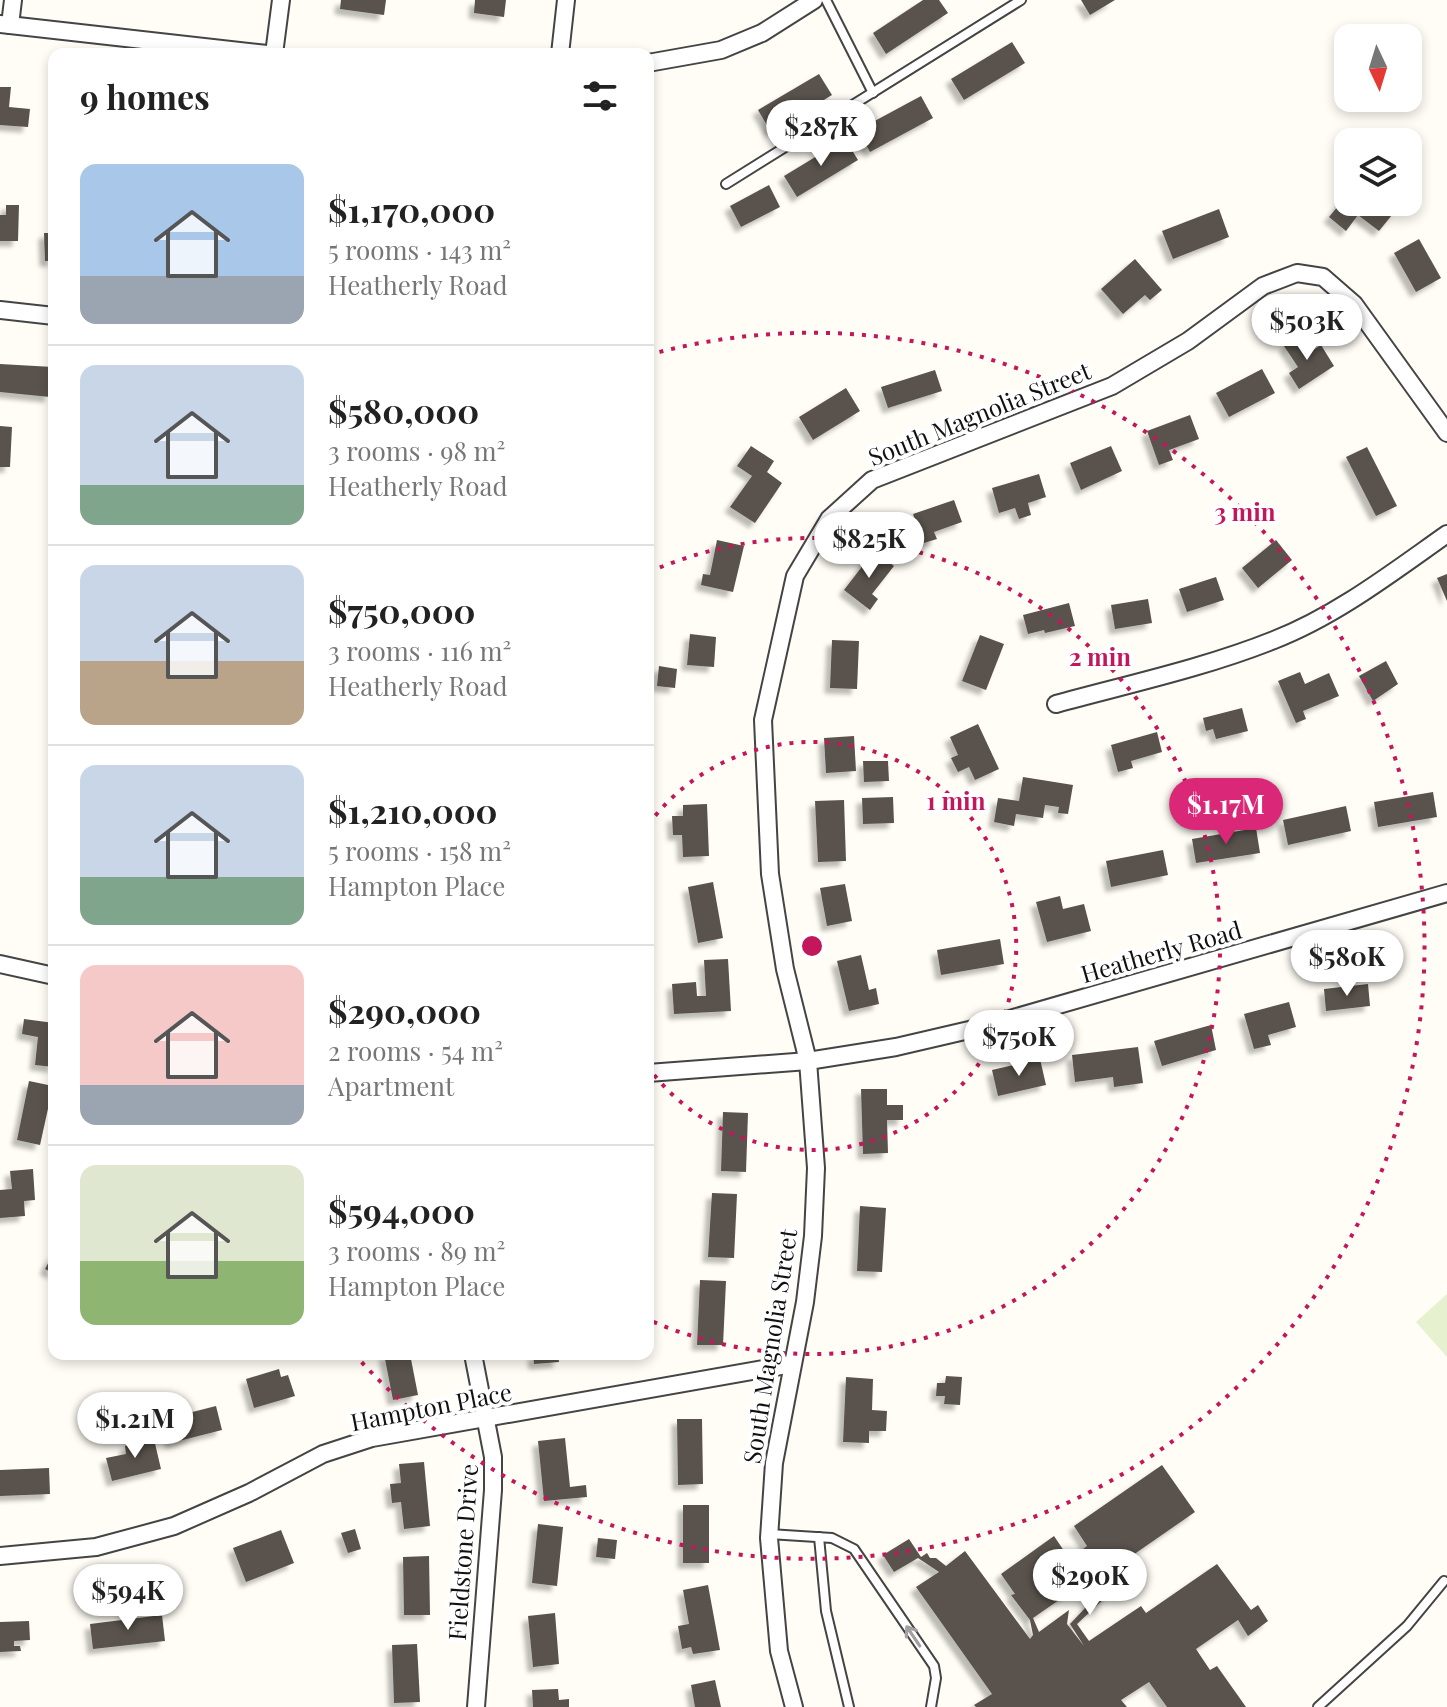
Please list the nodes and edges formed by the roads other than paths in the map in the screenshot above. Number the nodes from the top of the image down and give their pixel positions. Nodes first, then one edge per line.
1 (13, 0) edge
2 (281, 0) edge
3 (566, 0) edge
4 (814, 0) edge
5 (826, 0) edge
6 (1021, 0) edge
7 (5, 24) edge
8 (215, 48) edge
9 (275, 48) edge
10 (561, 48) edge
11 (654, 62) edge
12 (873, 93) junction
13 (726, 184) dead end
14 (0, 310) edge
15 (48, 315) edge
16 (1447, 433) edge
17 (1447, 534) edge
18 (1056, 704) dead end
19 (1447, 893) edge
20 (0, 964) edge
21 (48, 975) edge
22 (808, 1061) junction
23 (654, 1073) edge
24 (474, 1360) edge
25 (792, 1364) junction
26 (487, 1418) junction
27 (769, 1534) junction
28 (819, 1537) junction
29 (0, 1556) edge
30 (1444, 1581) dead end
31 (476, 1707) edge
32 (794, 1707) edge
33 (849, 1707) edge
34 (931, 1707) edge
35 (1318, 1707) edge

1 - 7 street
2 - 9 street
3 - 10 street
4 - 11 street
5 - 12 lane
6 - 12 lane
7 - 8 street
12 - 13 lane
14 - 15 street
16 - 22 street, South Magnolia Street
17 - 18 street
19 - 22 street, Heatherly Road
20 - 21 street
22 - 23 street, Heatherly Road
22 - 25 street, South Magnolia Street
24 - 26 street, Fieldstone Drive
25 - 26 street, Hampton Place
25 - 27 street, South Magnolia Street
26 - 29 street, Hampton Place
26 - 31 street, Fieldstone Drive
27 - 28 lane
27 - 32 street, South Magnolia Street
28 - 33 lane
34 -> 28 lane
30 - 35 lane

